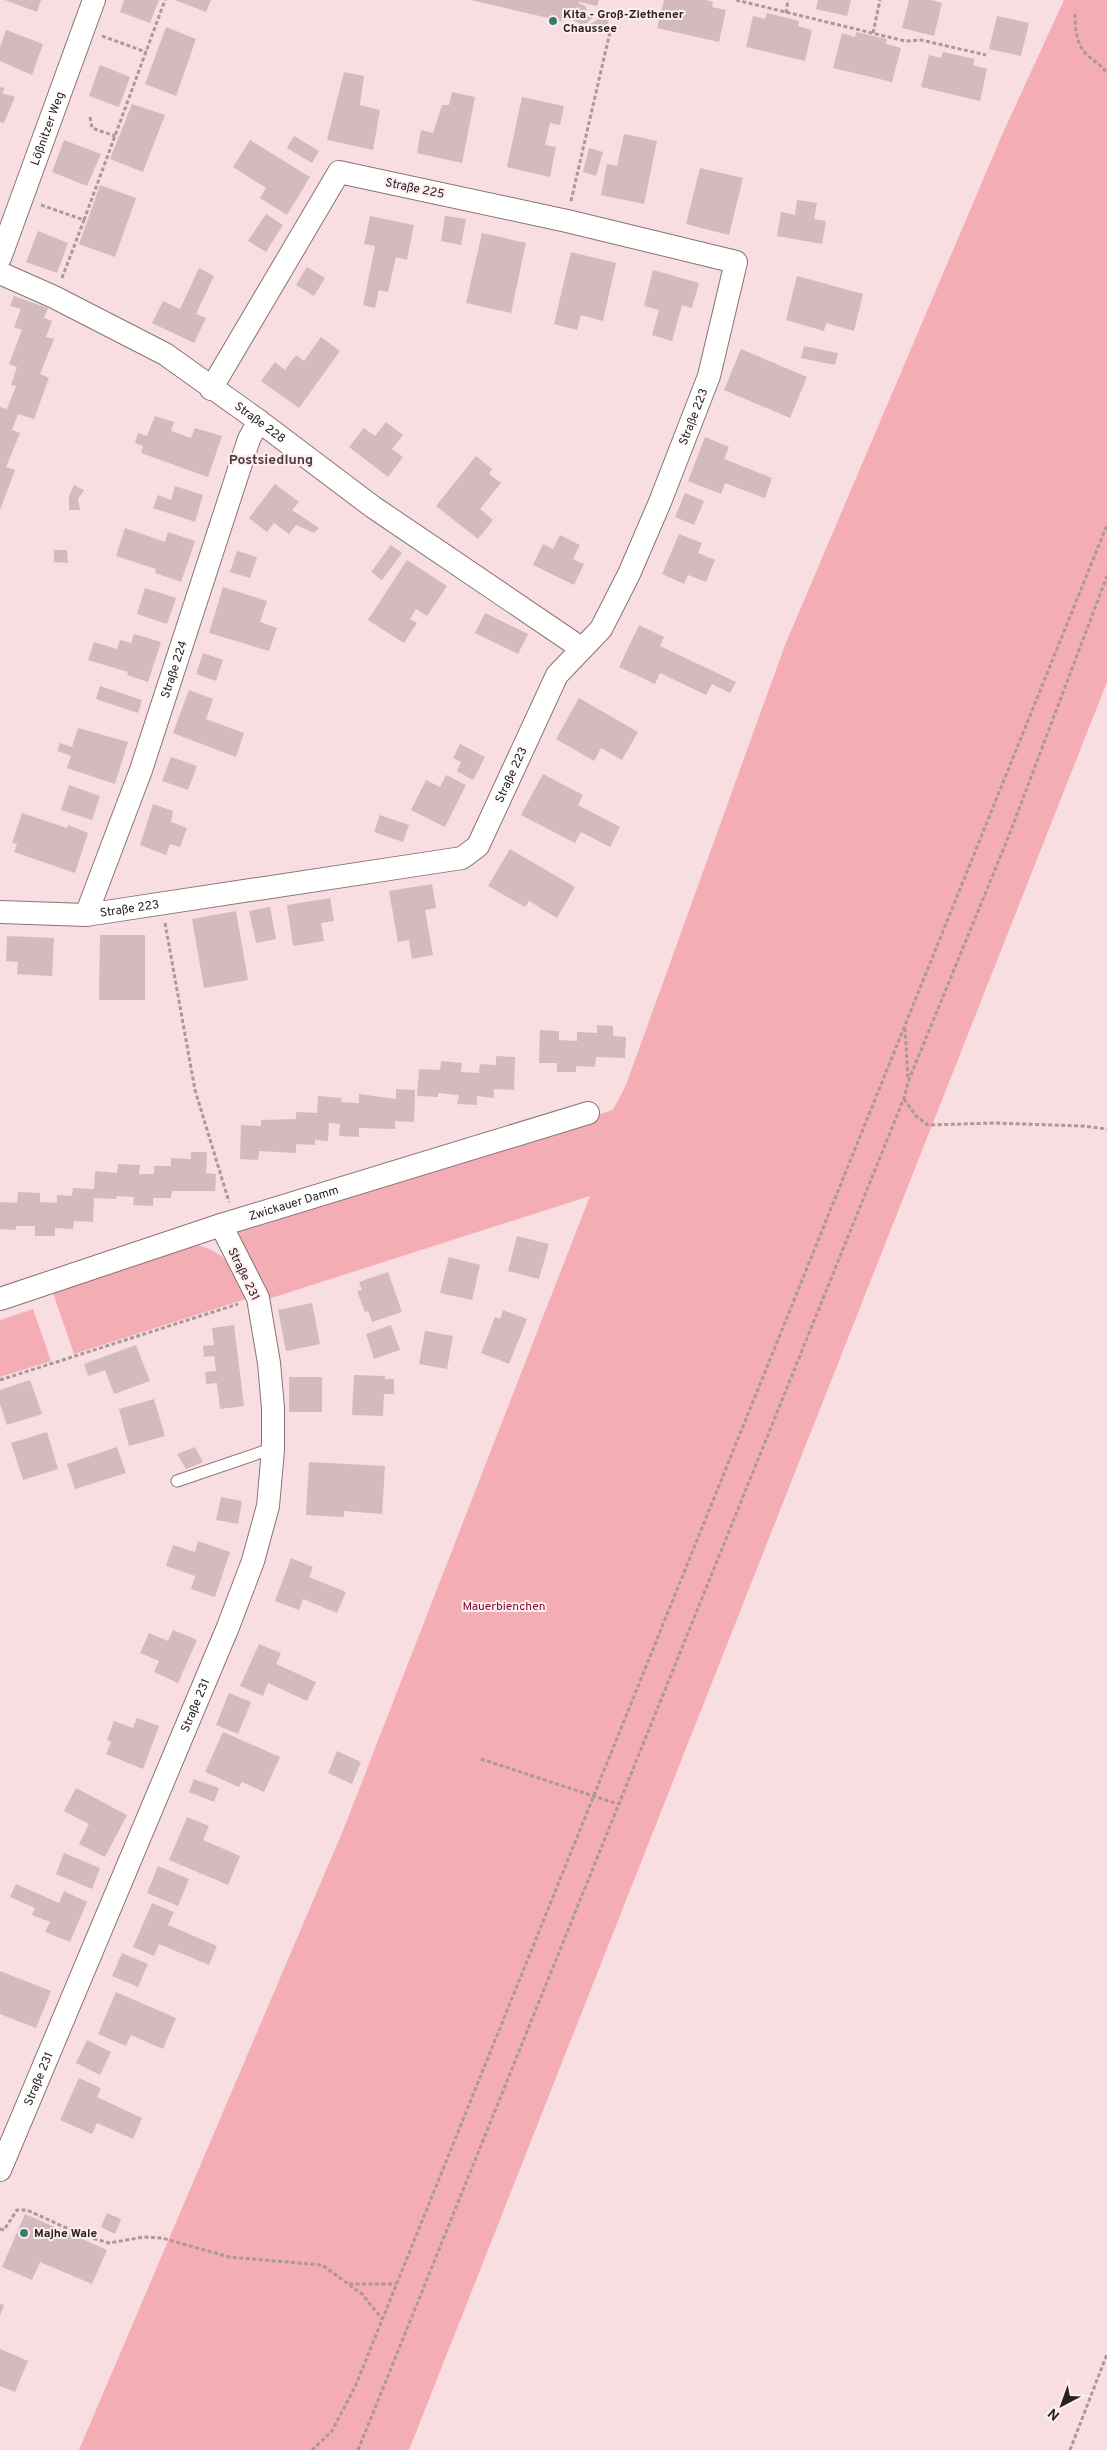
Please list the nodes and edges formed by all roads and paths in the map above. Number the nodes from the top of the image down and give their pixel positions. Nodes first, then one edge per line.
1 (94, 0) edge
2 (165, 0) edge
3 (736, 0) edge
4 (788, 0) edge
5 (880, 0) edge
6 (786, 13) junction
7 (1075, 14) dead end
8 (610, 32) dead end
9 (873, 33) junction
10 (101, 36) dead end
11 (146, 52) junction
12 (986, 55) dead end
13 (1107, 74) edge
14 (90, 117) dead end
15 (115, 136) junction
16 (38, 204) dead end
17 (84, 220) junction
18 (567, 221) junction
19 (0, 258) edge
20 (736, 262) joint
21 (0, 272) edge
22 (54, 297) junction
23 (211, 389) junction
24 (259, 421) junction
25 (1107, 525) edge
26 (1107, 576) edge
27 (581, 648) junction
28 (162, 903) junction
29 (0, 912) edge
30 (86, 915) junction
31 (905, 1025) junction
32 (908, 1082) junction
33 (904, 1098) junction
34 (588, 1113) dead end
35 (1107, 1129) edge
36 (230, 1203) dead end
37 (221, 1225) junction
38 (258, 1298) junction
39 (0, 1299) edge
40 (0, 1380) edge
41 (274, 1450) junction
42 (177, 1481) dead end
43 (481, 1759) dead end
44 (593, 1796) junction
45 (618, 1804) junction
46 (0, 2170) edge
47 (0, 2229) edge
48 (348, 2284) junction
49 (396, 2284) junction
50 (382, 2319) junction
51 (1107, 2354) edge
52 (312, 2450) edge
53 (358, 2450) edge
54 (1070, 2450) edge

1 - 19 street, Lößnitzer Weg
2 - 11 path
3 - 6 path
4 - 6 path
5 - 9 path
6 - 9 path
7 - 13 path
8 - 18 path
9 - 12 path
10 - 11 path
11 - 15 path
14 - 15 path
15 - 17 path
16 - 17 path
17 - 22 path
18 - 20 street, Straße 225
18 - 23 street, Straße 225
20 - 27 street, Straße 223
21 - 22 street, Straße 228
22 - 23 street, Straße 228
23 - 24 street, Straße 228
24 - 27 street, Straße 228
24 - 30 street, Straße 224
25 - 31 path
26 - 32 path
27 - 28 street, Straße 223
28 - 30 street, Straße 223
28 - 36 path
29 - 30 street, Straße 223
31 - 32 path
31 - 44 path
32 - 33 path
33 - 35 path
33 - 45 path
34 - 37 street, Zwickauer Damm
37 - 38 street, Straße 231
37 - 39 street, Zwickauer Damm
38 - 40 path
38 - 41 street, Straße 231
41 - 42 lane
41 - 46 street, Straße 231
43 - 44 path
44 - 45 path
44 - 49 path
45 - 53 path
47 - 48 path
48 - 49 path
48 - 50 path
49 - 50 path
50 - 52 path
51 - 54 path

